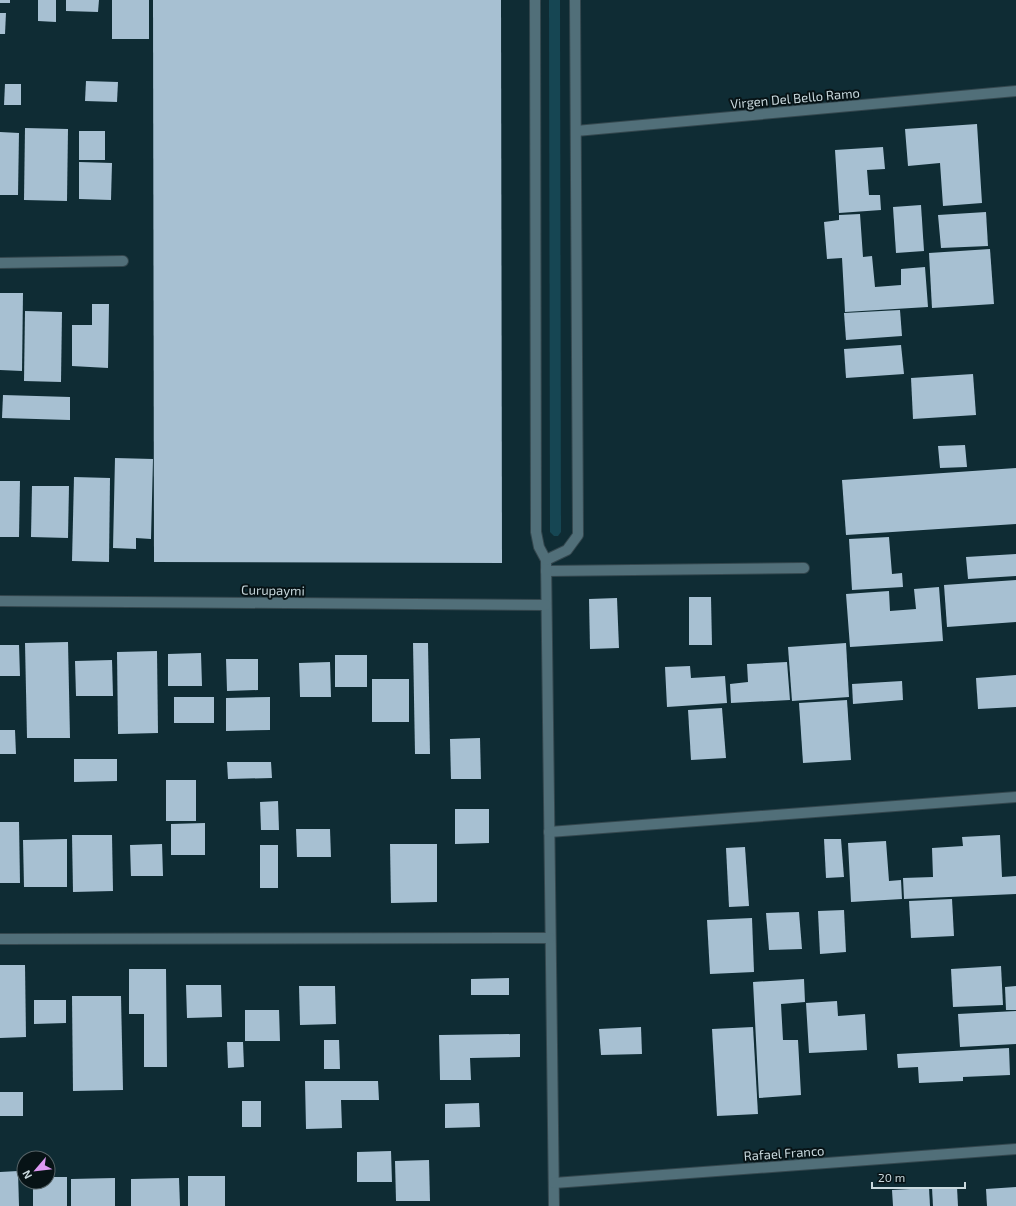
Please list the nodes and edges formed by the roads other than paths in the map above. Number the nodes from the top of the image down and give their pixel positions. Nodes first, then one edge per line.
1 (534, 0) edge
2 (575, 0) edge
3 (1016, 91) edge
4 (576, 131) junction
5 (123, 261) dead end
6 (0, 263) edge
7 (546, 560) junction
8 (804, 568) dead end
9 (546, 571) junction
10 (0, 601) edge
11 (546, 605) junction
12 (1016, 797) edge
13 (549, 832) junction
14 (550, 938) junction
15 (0, 939) edge
16 (1016, 1149) edge
17 (554, 1184) junction
18 (554, 1206) edge

1 - 7 street
2 - 4 street
3 - 4 street, Virgen Del Bello Ramo
4 - 7 street
5 - 6 street
7 - 9 street
8 - 9 street
9 - 11 street
10 - 11 street, Curupaymi
11 - 13 street
12 - 13 street
13 - 14 street
14 - 15 street
14 - 17 street
16 - 17 street, Rafael Franco
17 - 18 street

